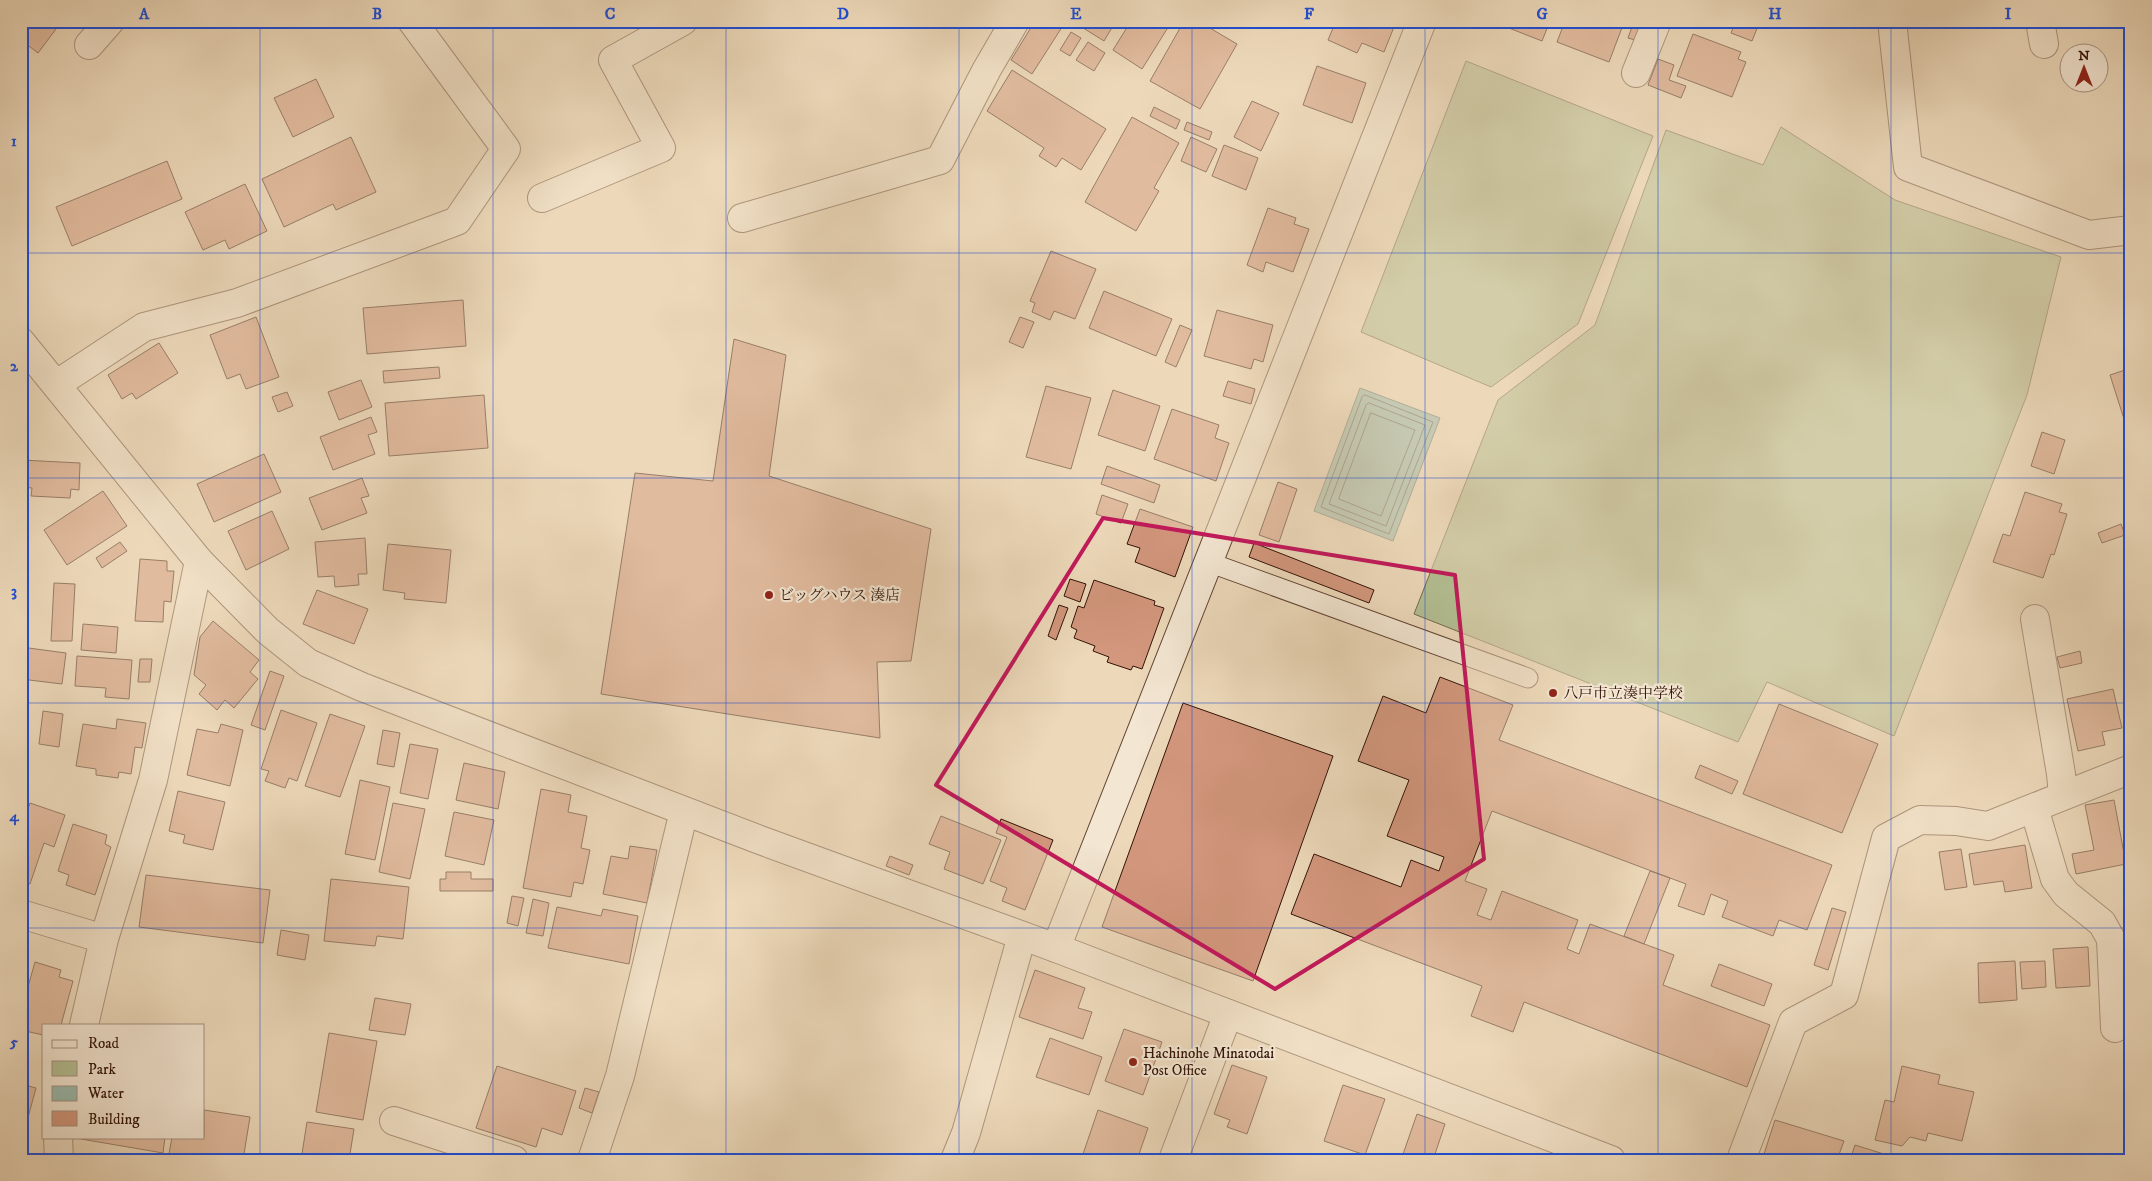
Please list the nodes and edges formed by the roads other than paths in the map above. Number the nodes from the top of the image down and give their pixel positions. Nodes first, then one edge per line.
1 (110, 21) edge
2 (412, 21) edge
3 (683, 21) edge
4 (1015, 21) edge
5 (1422, 21) edge
6 (1657, 21) edge
7 (1892, 21) edge
8 (89, 46) dead end
9 (1636, 73) dead end
10 (542, 198) dead end
11 (742, 218) dead end
12 (2131, 230) edge
13 (21, 342) edge
14 (56, 384) junction
15 (199, 561) junction
16 (1208, 562) junction
17 (2035, 619) dead end
18 (1528, 678) dead end
19 (2131, 769) edge
20 (2063, 796) junction
21 (2034, 808) junction
22 (684, 810) junction
23 (21, 914) edge
24 (1022, 936) junction
25 (104, 939) junction
26 (1056, 948) junction
27 (1228, 1014) junction
28 (84, 1024) edge
29 (2115, 1028) dead end
30 (394, 1121) dead end
31 (58, 1138) edge
32 (58, 1160) edge
33 (514, 1160) edge
34 (592, 1160) edge
35 (955, 1160) edge
36 (1173, 1160) edge
37 (1611, 1160) edge
38 (1741, 1160) edge

1 - 8 street
2 - 14 street
3 - 10 street
4 - 11 street
5 - 16 street
6 - 9 street
7 - 12 street
13 - 14 street
14 - 15 street
15 - 22 street
15 - 25 street
16 - 18 lane
16 - 26 street
17 - 20 street
19 - 20 street
20 - 21 street
21 - 29 street
21 - 38 street
22 - 24 street
22 - 34 street
23 - 25 street
24 - 26 street
24 - 35 street
25 - 28 street
26 - 27 street
27 - 36 street
27 - 37 street
30 - 33 street
31 - 32 street

